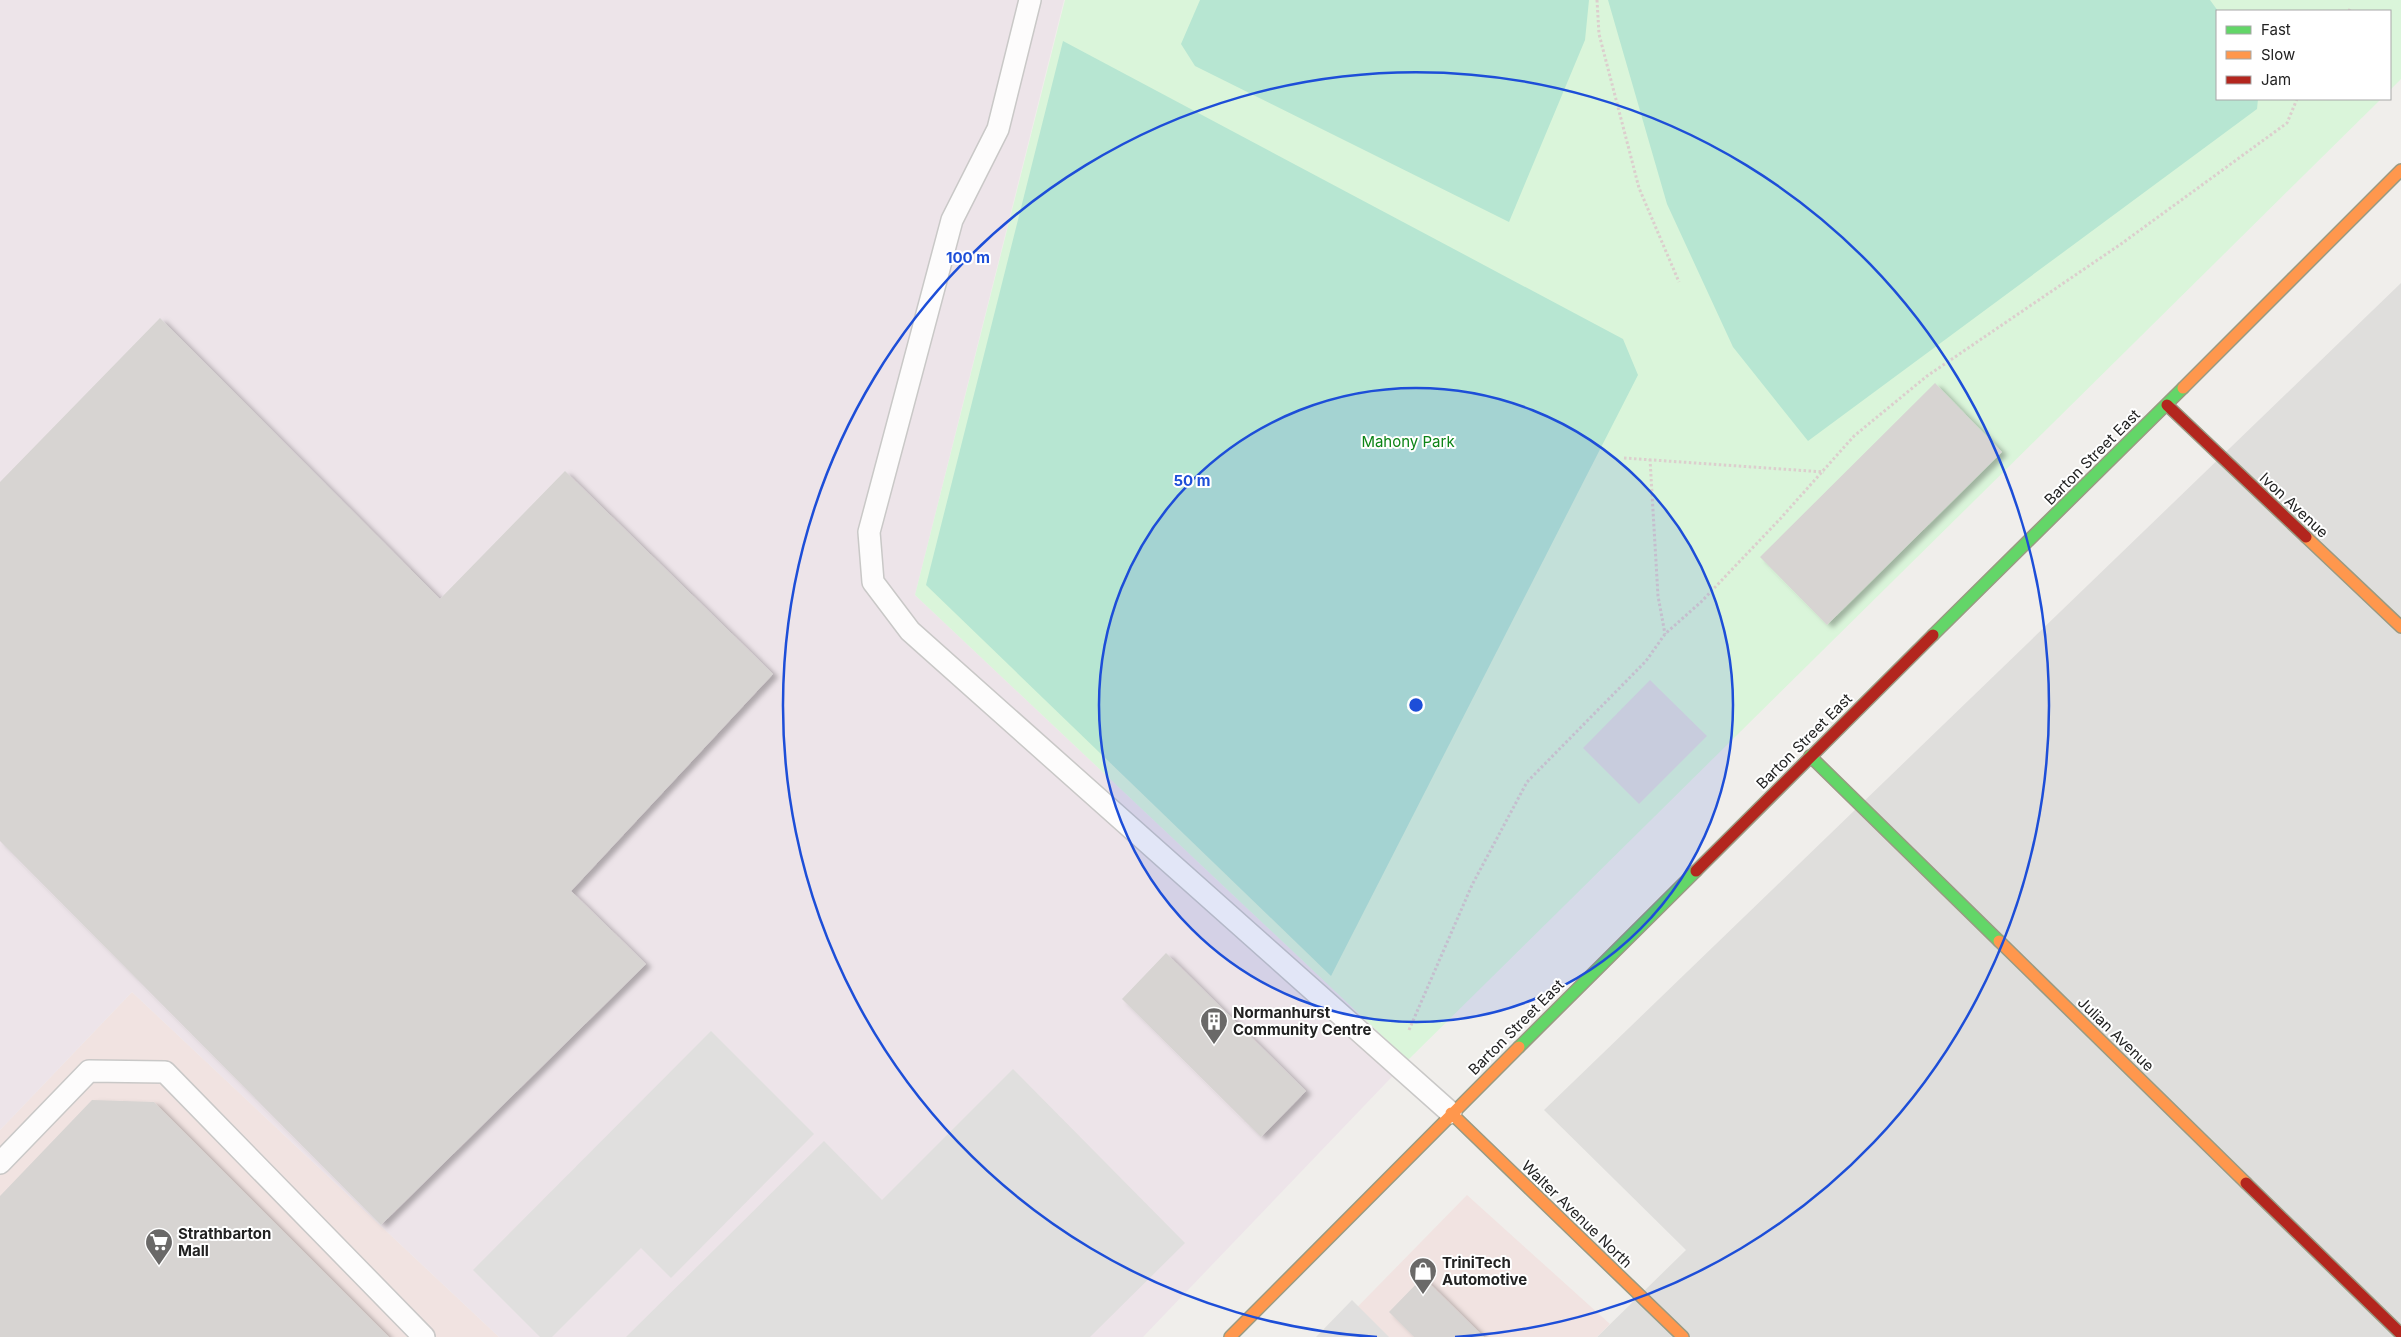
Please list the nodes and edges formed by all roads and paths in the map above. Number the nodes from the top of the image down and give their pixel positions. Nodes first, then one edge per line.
1 (1030, 0) edge
2 (1597, 0) edge
3 (2297, 100) edge
4 (2401, 170) edge
5 (1679, 282) dead end
6 (2167, 405) junction
7 (1624, 458) dead end
8 (1650, 459) junction
9 (1824, 472) junction
10 (2401, 627) edge
11 (1665, 634) junction
12 (1810, 756) junction
13 (1406, 1037) dead end
14 (1451, 1113) junction
15 (0, 1163) edge
16 (2401, 1334) edge
17 (424, 1337) edge
18 (1230, 1337) edge
19 (1683, 1337) edge

1 - 14 lane
2 - 5 path
3 - 9 path
4 - 6 main road, Barton Street East
6 - 10 main road, Ivon Avenue
6 - 12 main road, Barton Street East
7 - 8 path
8 - 9 path
8 - 11 path
9 - 11 path
11 - 13 path
12 - 14 main road, Barton Street East
12 - 16 main road, Julian Avenue
14 - 18 main road, Barton Street East
14 - 19 main road, Walter Avenue North
15 - 17 lane

